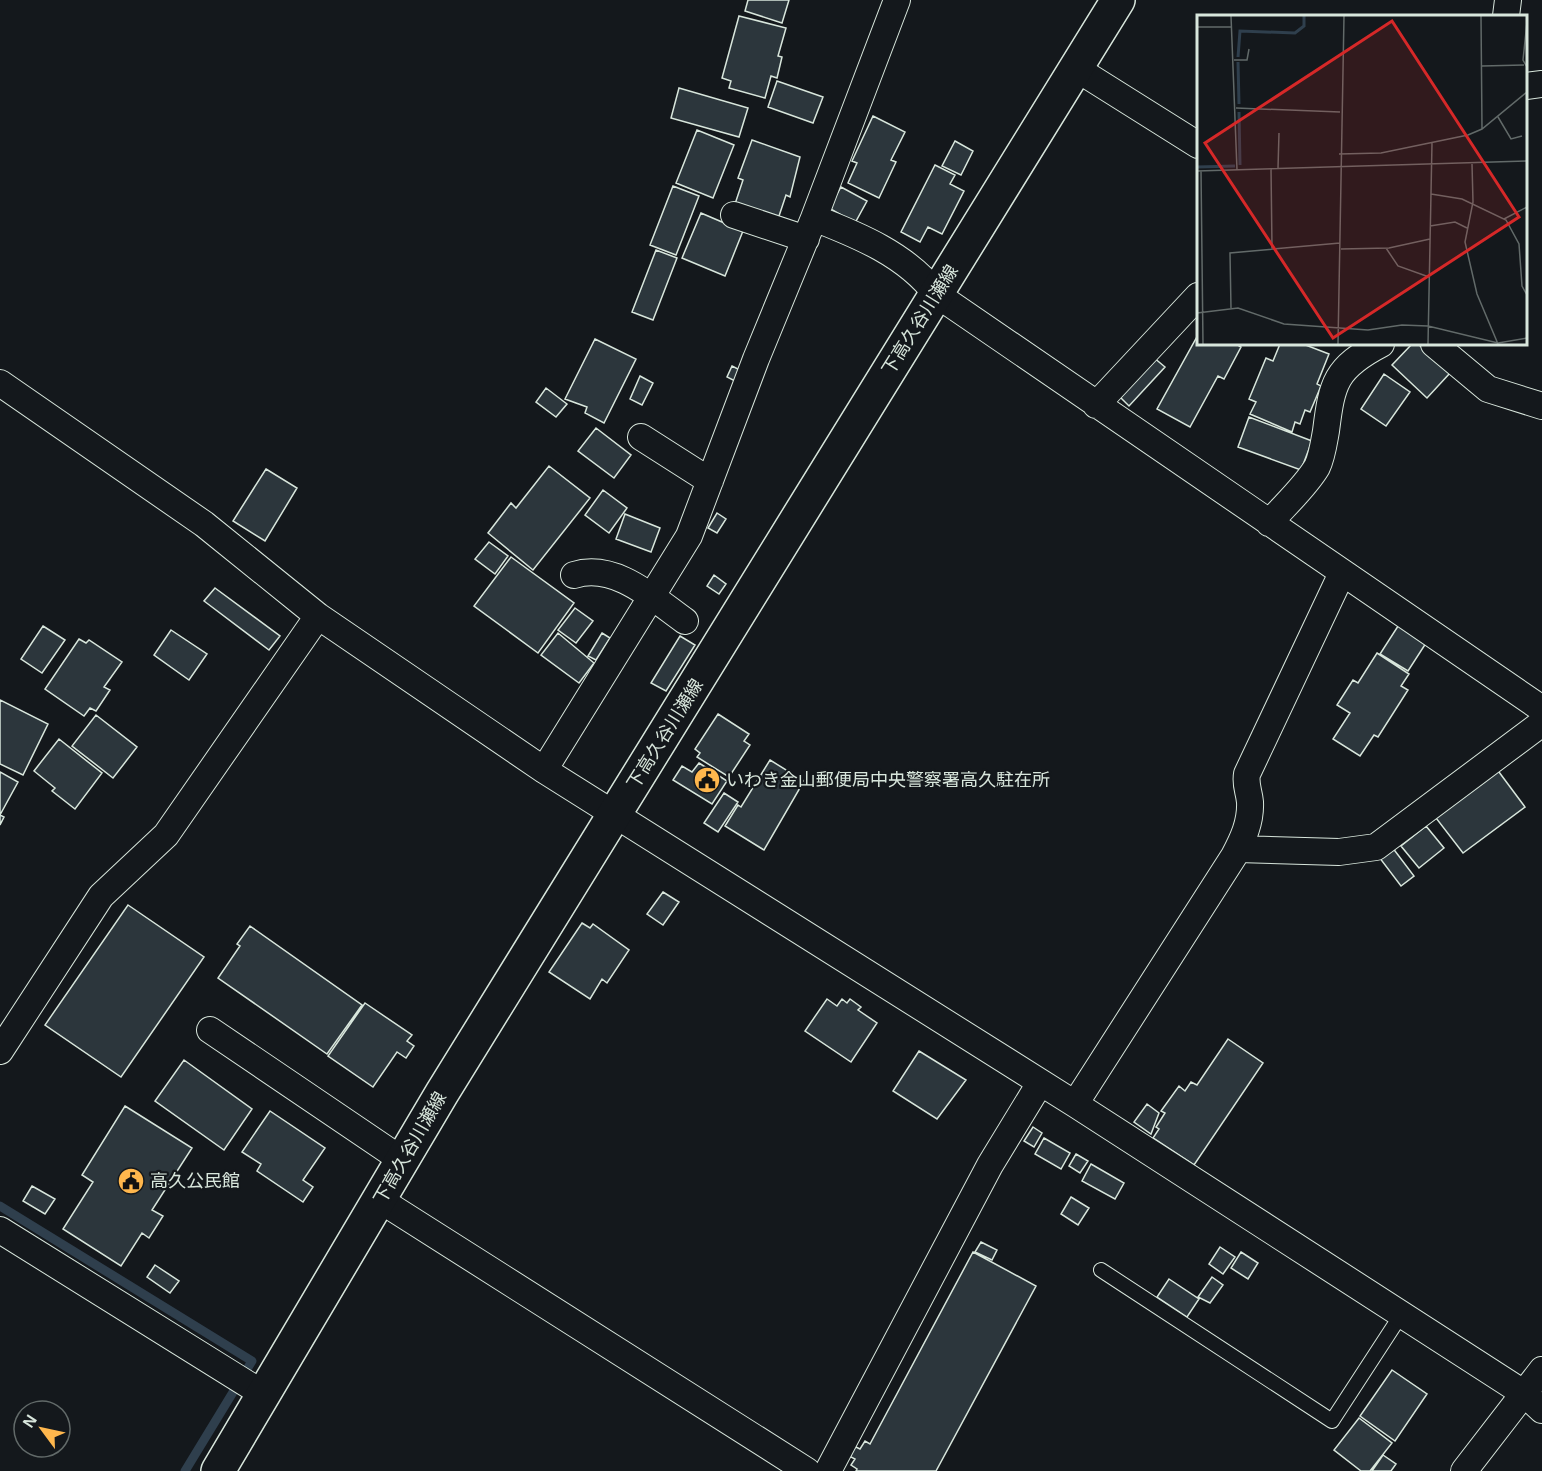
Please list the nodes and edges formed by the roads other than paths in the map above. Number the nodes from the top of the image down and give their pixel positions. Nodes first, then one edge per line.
1 (897, 0) edge
2 (1118, 0) edge
3 (1508, 0) edge
4 (1506, 15) edge
5 (1077, 69) junction
6 (1542, 84) edge
7 (1527, 86) edge
8 (1197, 144) edge
9 (734, 215) dead end
10 (810, 228) junction
11 (936, 294) junction
12 (1197, 297) edge
13 (1379, 345) edge
14 (1435, 345) edge
15 (0, 383) edge
16 (1096, 405) junction
17 (1542, 406) edge
18 (641, 437) dead end
19 (710, 482) junction
20 (1269, 523) junction
21 (1342, 573) junction
22 (574, 575) dead end
23 (652, 597) junction
24 (318, 616) junction
25 (685, 621) dead end
26 (1542, 709) edge
27 (1542, 723) edge
28 (544, 770) junction
29 (616, 812) junction
30 (1238, 849) junction
31 (210, 1030) dead end
32 (0, 1051) edge
33 (1040, 1083) junction
34 (1075, 1104) junction
35 (402, 1160) junction
36 (380, 1200) junction
37 (0, 1230) edge
38 (1101, 1270) dead end
39 (1401, 1315) junction
40 (1542, 1370) edge
41 (249, 1385) junction
42 (1534, 1402) edge
43 (218, 1471) edge
44 (807, 1471) edge
45 (828, 1471) edge
46 (1464, 1471) edge

1 - 10 street
2 - 5 main road, 下高久谷川瀬線
3 - 4 street
5 - 8 street
5 - 11 main road, 下高久谷川瀬線
6 - 7 street
9 - 10 street
10 - 11 street
10 - 19 street
11 - 16 street
11 - 29 main road, 下高久谷川瀬線
12 - 16 street
13 - 20 street
14 - 17 street
15 - 24 street
16 - 20 street
18 - 19 street
19 - 23 street
20 - 21 street
21 - 26 street
21 - 30 street
22 - 23 street
23 - 25 street
23 - 28 street
24 - 28 street
24 - 32 street
27 - 30 street
28 - 29 street
29 - 33 street
29 - 35 main road, 下高久谷川瀬線
30 - 34 street
31 - 35 street
33 - 34 street
33 - 45 street
34 - 39 street
35 - 36 main road, 下高久谷川瀬線
36 - 41 main road, 下高久谷川瀬線
36 - 44 street
37 - 41 street
38 - 39 lane
39 - 42 street
40 - 42 street
41 - 43 main road, 下高久谷川瀬線
42 - 46 street

